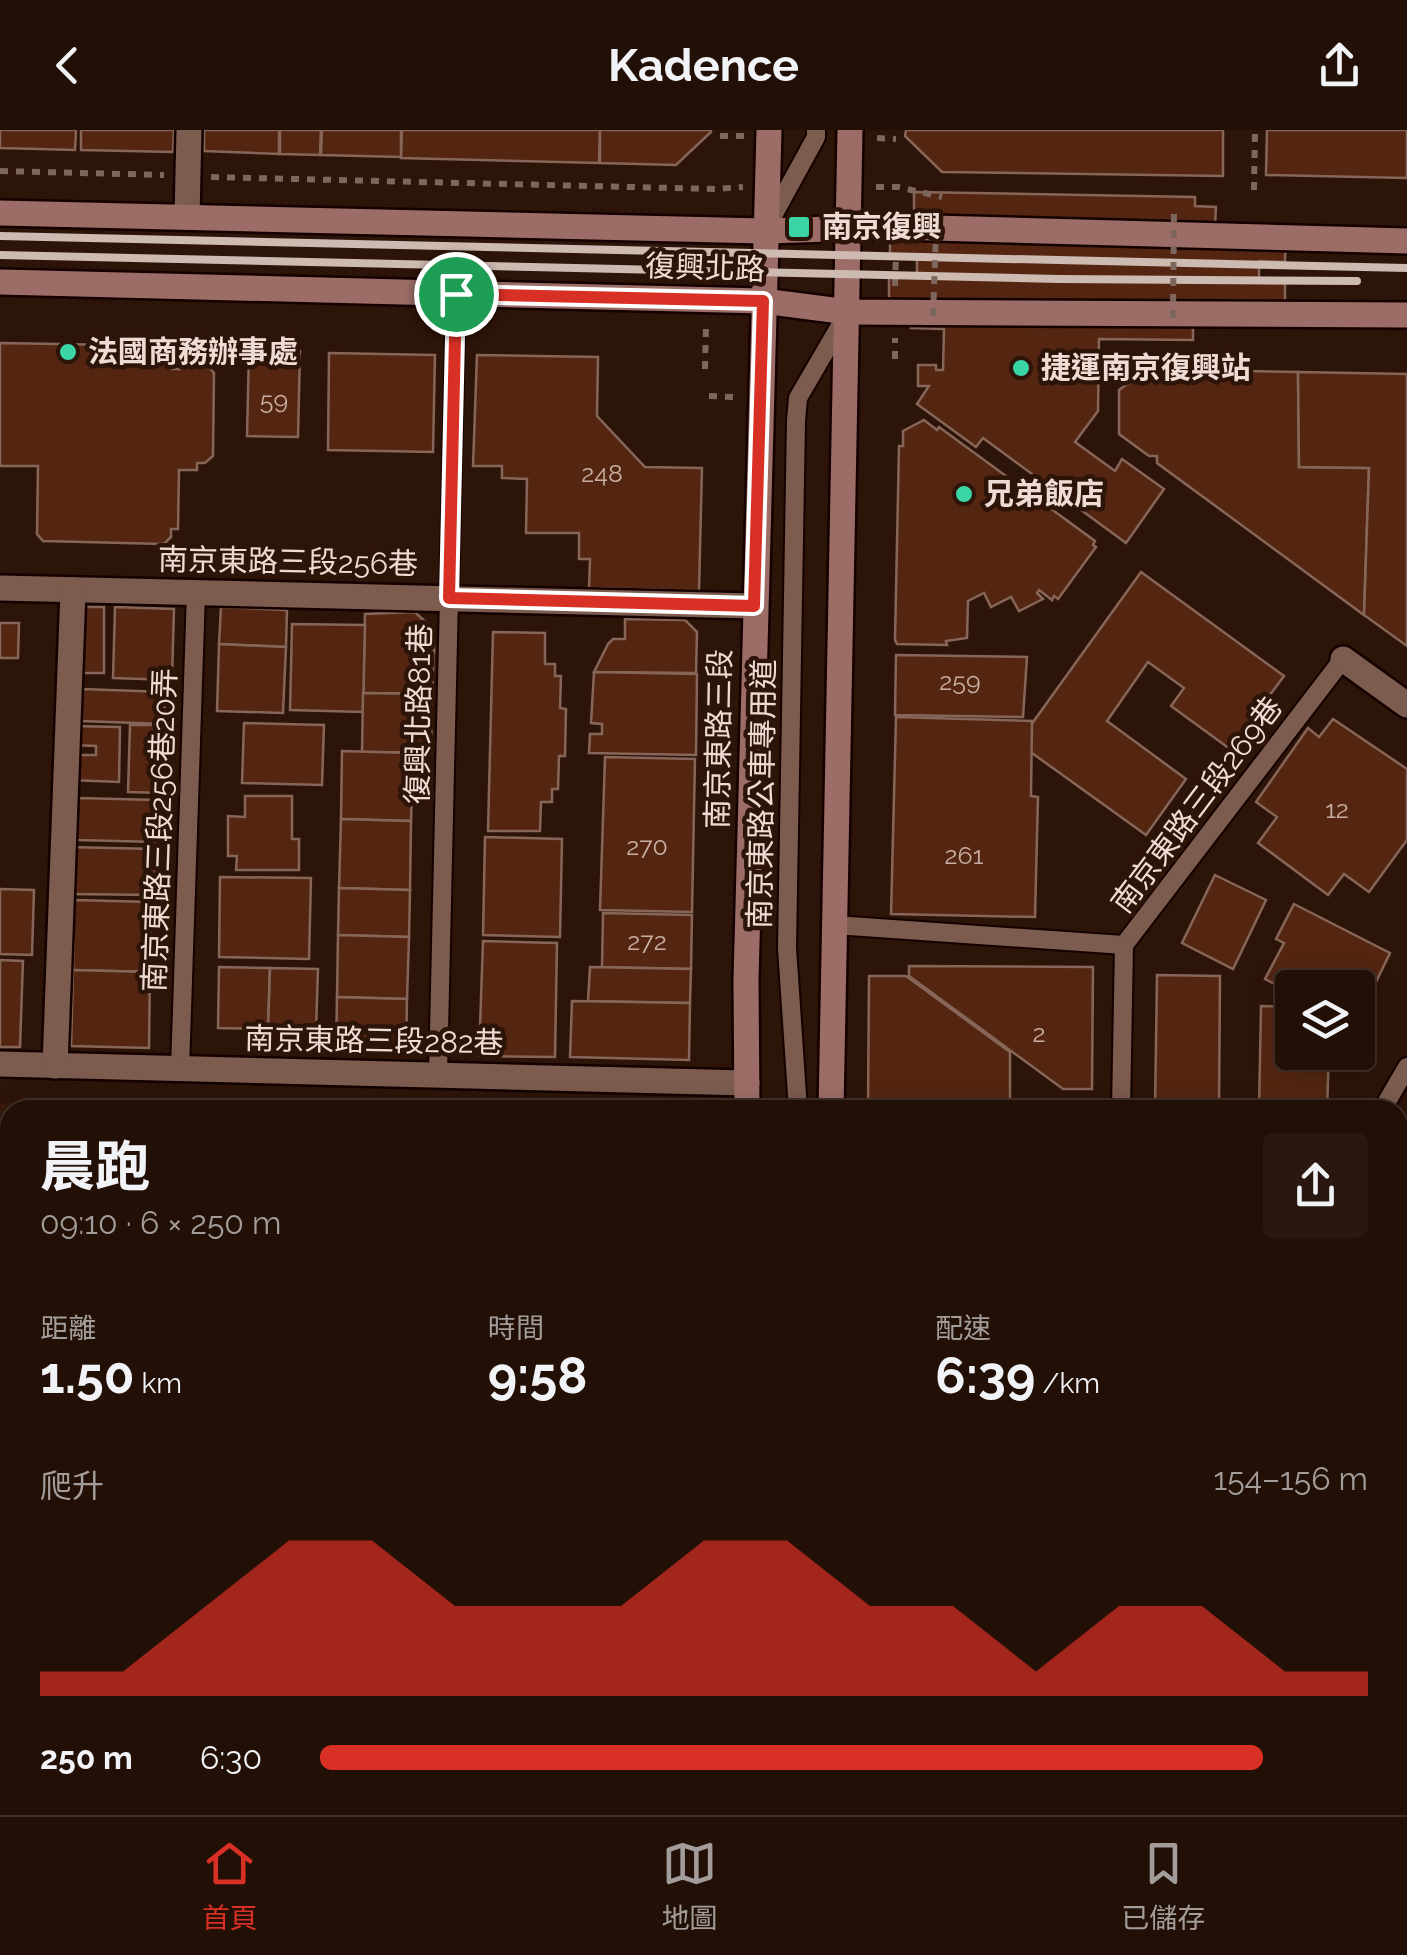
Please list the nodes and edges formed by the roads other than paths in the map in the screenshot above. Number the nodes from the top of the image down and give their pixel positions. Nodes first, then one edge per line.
1 (189, 130) edge
2 (769, 130) edge
3 (816, 130) edge
4 (850, 130) edge
5 (0, 213) edge
6 (188, 217) junction
7 (849, 228) junction
8 (765, 231) junction
9 (1407, 241) edge
10 (0, 282) edge
11 (456, 294) junction
12 (763, 301) junction
13 (848, 312) junction
14 (1407, 315) edge
15 (0, 588) edge
16 (72, 590) junction
17 (196, 593) junction
18 (449, 598) junction
19 (754, 606) junction
20 (1344, 659) joint
21 (1407, 705) edge
22 (835, 925) junction
23 (1124, 945) junction
24 (0, 1064) edge
25 (55, 1066) junction
26 (1407, 1067) edge
27 (180, 1069) junction
28 (438, 1075) junction
29 (748, 1082) junction
30 (747, 1100) edge
31 (797, 1100) edge
32 (831, 1100) edge
33 (1122, 1100) edge
34 (1388, 1100) edge

1 - 6 street
2 - 8 main road, 南京東路三段
3 - 8 lane
4 - 7 main road
5 - 6 main road, 復興北路
6 - 8 main road, 復興北路
7 - 8 main road, 復興北路
7 - 9 main road, 復興北路
7 - 13 main road
8 - 12 main road, 南京東路三段
10 - 11 main road, 復興北路
11 - 12 main road, 復興北路
11 - 18 lane, 復興北路81巷
12 - 13 main road, 復興北路
12 - 19 main road, 南京東路三段
13 - 14 main road, 復興北路
13 - 22 main road
13 - 31 lane, 南京東路公車專用道
15 - 16 street, 南京東路三段256巷
16 - 17 street, 南京東路三段256巷
16 - 25 street
17 - 18 street, 南京東路三段256巷
17 - 27 lane, 南京東路三段256巷20弄
18 - 19 street, 南京東路三段256巷
18 - 28 lane, 復興北路81巷
19 - 29 main road, 南京東路三段
20 - 21 street
20 - 23 lane, 南京東路三段269巷
22 - 23 lane, 南京東路三段269巷
22 - 32 main road
23 - 33 lane
24 - 25 street, 南京東路三段282巷
25 - 27 street, 南京東路三段282巷
26 - 34 lane
27 - 28 street, 南京東路三段282巷
28 - 29 street, 南京東路三段282巷
29 - 30 main road, 南京東路三段

